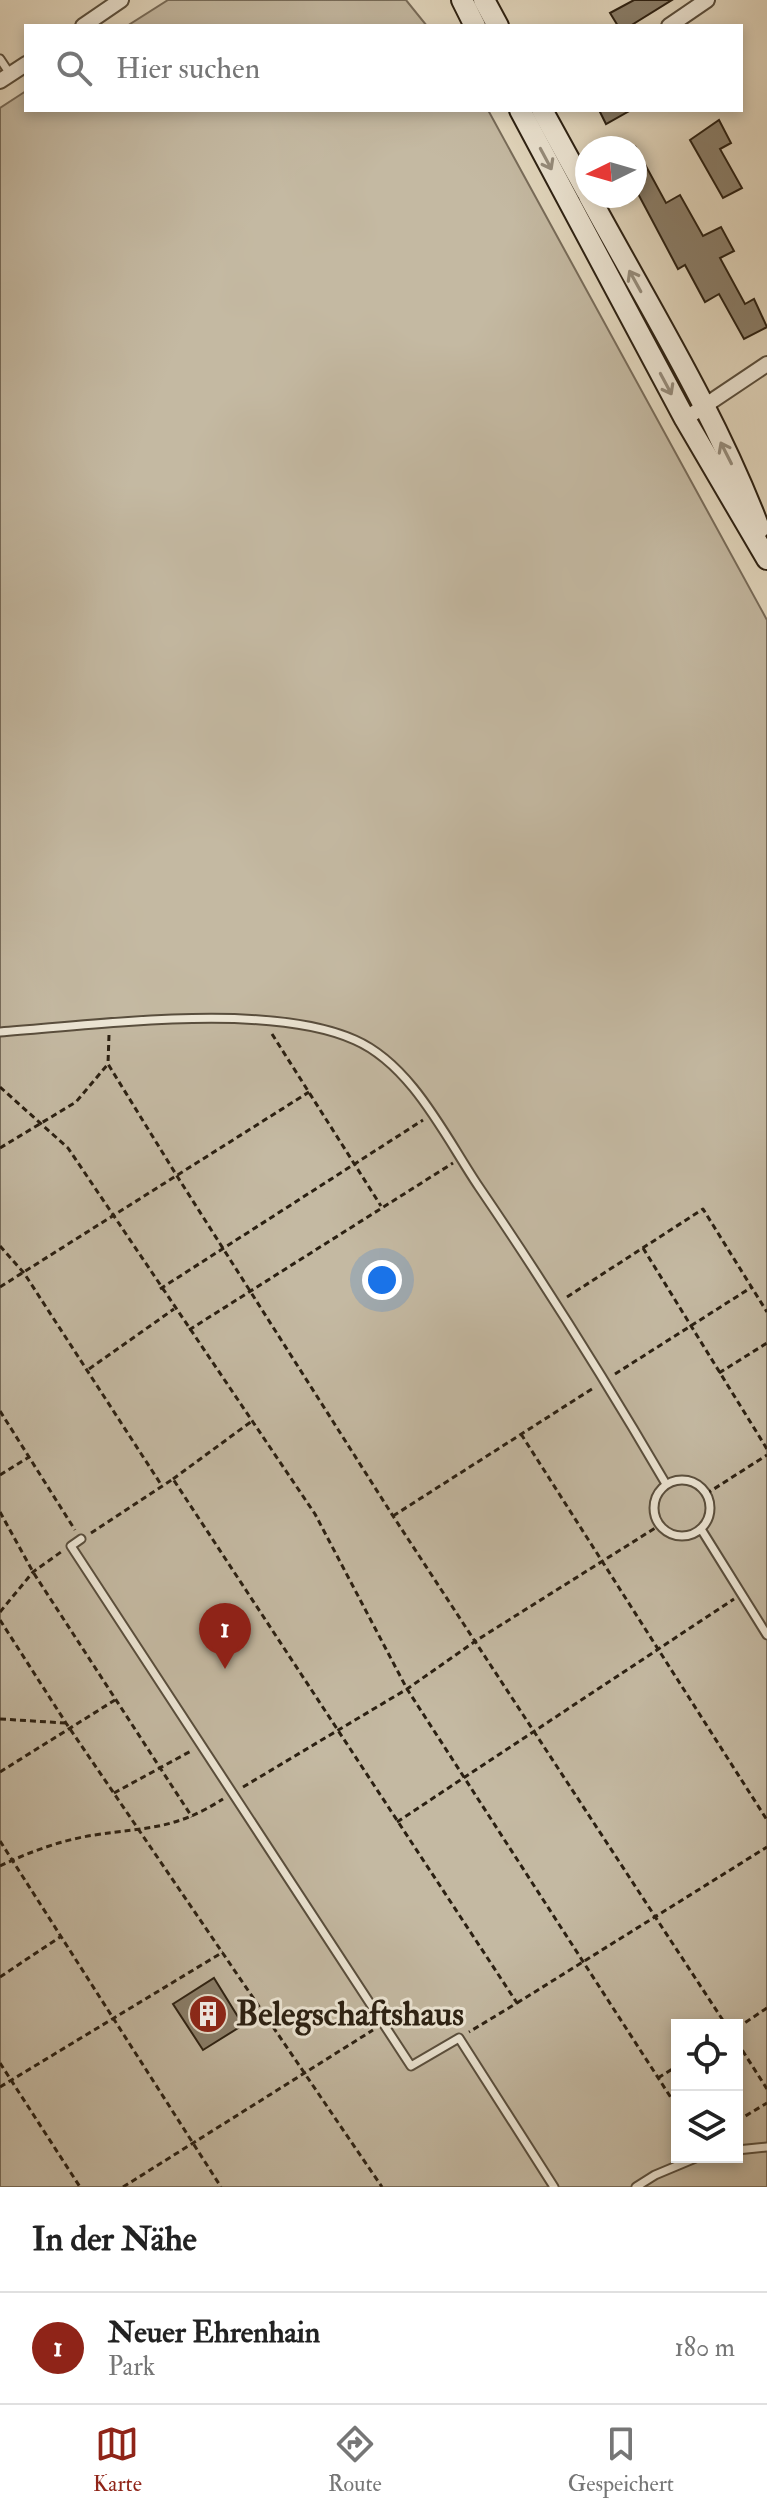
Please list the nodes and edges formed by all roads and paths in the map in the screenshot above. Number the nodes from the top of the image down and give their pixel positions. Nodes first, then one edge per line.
1 (121, 0) edge
2 (462, 0) edge
3 (484, 0) edge
4 (707, 0) edge
5 (101, 6) edge
6 (85, 24) edge
7 (474, 24) edge
8 (497, 24) edge
9 (672, 24) edge
10 (0, 59) edge
11 (24, 65) edge
12 (5, 78) edge
13 (521, 112) edge
14 (543, 112) edge
15 (575, 170) edge
16 (596, 208) edge
17 (767, 364) edge
18 (703, 407) junction
19 (685, 419) junction
20 (767, 551) edge
21 (767, 559) edge
22 (264, 1021) junction
23 (110, 1023) junction
24 (0, 1032) edge
25 (108, 1064) junction
26 (0, 1087) edge
27 (309, 1092) junction
28 (431, 1115) junction
29 (41, 1124) junction
30 (0, 1148) edge
31 (460, 1159) junction
32 (354, 1164) junction
33 (177, 1176) junction
34 (381, 1206) junction
35 (114, 1217) junction
36 (0, 1246) edge
37 (642, 1248) junction
38 (223, 1249) junction
39 (24, 1273) junction
40 (0, 1287) edge
41 (752, 1287) junction
42 (160, 1289) junction
43 (249, 1291) junction
44 (557, 1303) junction
45 (174, 1309) junction
46 (767, 1312) edge
47 (690, 1326) junction
48 (189, 1330) junction
49 (767, 1343) edge
50 (89, 1369) junction
51 (719, 1373) junction
52 (605, 1380) junction
53 (0, 1411) edge
54 (252, 1421) junction
55 (521, 1434) junction
56 (767, 1452) edge
57 (29, 1457) junction
58 (0, 1475) edge
59 (173, 1479) junction
60 (666, 1484) junction
61 (162, 1486) junction
62 (706, 1494) junction
63 (0, 1512) edge
64 (393, 1516) junction
65 (660, 1525) junction
66 (701, 1529) junction
67 (81, 1539) junction
68 (71, 1546) junction
69 (599, 1562) junction
70 (33, 1572) junction
71 (741, 1595) junction
72 (0, 1612) edge
73 (0, 1620) edge
74 (767, 1635) edge
75 (477, 1640) junction
76 (657, 1650) junction
77 (407, 1689) junction
78 (116, 1700) junction
79 (0, 1719) edge
80 (66, 1723) junction
81 (70, 1728) junction
82 (335, 1730) junction
83 (537, 1732) junction
84 (201, 1745) junction
85 (161, 1770) junction
86 (0, 1772) edge
87 (467, 1778) junction
88 (114, 1793) junction
89 (233, 1793) junction
90 (193, 1819) junction
91 (767, 1820) edge
92 (397, 1822) junction
93 (140, 1831) junction
94 (0, 1841) edge
95 (767, 1847) edge
96 (11, 1860) junction
97 (0, 1866) edge
98 (656, 1918) junction
99 (60, 1937) junction
100 (223, 1952) junction
101 (585, 1963) junction
102 (0, 1977) edge
103 (517, 2003) junction
104 (767, 2008) edge
105 (114, 2019) junction
106 (722, 2019) edge
107 (383, 2024) junction
108 (743, 2024) edge
109 (459, 2038) junction
110 (743, 2051) edge
111 (0, 2063) edge
112 (671, 2070) edge
113 (305, 2072) junction
114 (658, 2078) junction
115 (11, 2081) junction
116 (0, 2087) edge
117 (767, 2089) edge
118 (671, 2098) edge
119 (767, 2103) edge
120 (743, 2117) edge
121 (192, 2142) junction
122 (767, 2147) edge
123 (743, 2149) edge
124 (684, 2163) edge
125 (80, 2187) edge
126 (123, 2187) edge
127 (221, 2187) edge
128 (382, 2187) edge
129 (554, 2187) edge
130 (636, 2187) edge

1 - 5 street
2 - 7 street
3 - 8 street
4 - 9 street
5 - 6 street
10 - 12 lane
11 - 12 street
13 -> 19 street
14 - 15 street
18 -> 16 street
17 - 18 street
18 - 19 street
20 -> 18 street
19 - 21 street
22 - 23 lane
22 - 27 path
22 - 28 lane
23 - 24 lane
23 - 25 path
25 - 29 path
25 - 33 path
26 - 29 path
27 - 32 path
27 - 33 path
28 - 31 lane
28 - 32 path
29 - 30 path
29 - 35 path
31 - 34 path
31 - 44 lane
32 - 34 path
32 - 38 path
33 - 35 path
33 - 38 path
34 - 43 path
35 - 39 path
35 - 42 path
36 - 39 path
37 - 41 path
37 - 44 path
37 - 47 path
38 - 42 path
38 - 43 path
39 - 40 path
39 - 50 path
41 - 46 path
41 - 47 path
42 - 45 path
43 - 48 path
43 - 64 path
44 - 52 lane
45 - 48 path
45 - 50 path
47 - 51 path
47 - 52 path
48 - 54 path
49 - 51 path
50 - 61 path
51 - 56 path
52 - 55 path
52 - 60 lane
53 - 57 path
54 - 59 path
54 - 77 path
55 - 64 path
55 - 69 path
56 - 62 path
57 - 58 path
57 - 67 path
59 - 61 path
59 - 82 path
60 - 62 lane
60 - 65 lane
61 - 67 path
62 - 66 lane
63 - 70 path
64 - 75 path
65 - 66 lane
65 - 69 path
66 - 71 lane
67 - 68 lane
68 - 70 path
68 - 84 lane
69 - 75 path
69 - 76 path
70 - 72 path
70 - 78 path
71 - 74 lane
71 - 76 path
73 - 80 path
75 - 77 path
75 - 83 path
76 - 83 path
76 - 91 path
77 - 82 path
77 - 87 path
78 - 81 path
78 - 85 path
79 - 80 path
80 - 81 path
81 - 86 path
81 - 88 path
82 - 89 path
82 - 92 path
83 - 87 path
83 - 98 path
84 - 85 path
84 - 89 lane
85 - 88 path
85 - 90 path
87 - 92 path
87 - 101 path
88 - 93 path
89 - 90 path
89 - 107 lane
90 - 93 path
92 - 103 path
93 - 96 path
93 - 100 path
94 - 96 path
95 - 98 path
96 - 97 path
96 - 99 path
98 - 101 path
98 - 106 path
99 - 102 path
99 - 105 path
100 - 105 path
100 - 113 path
101 - 103 path
101 - 114 path
103 - 109 path
104 - 108 path
105 - 115 path
105 - 121 path
107 - 109 lane
107 - 113 path
109 - 129 lane
110 - 117 path
111 - 115 path
112 - 114 path
113 - 121 path
113 - 128 path
114 - 118 path
115 - 116 path
115 - 125 path
119 - 120 path
121 - 126 path
121 - 127 path
122 - 123 lane
124 - 130 lane

